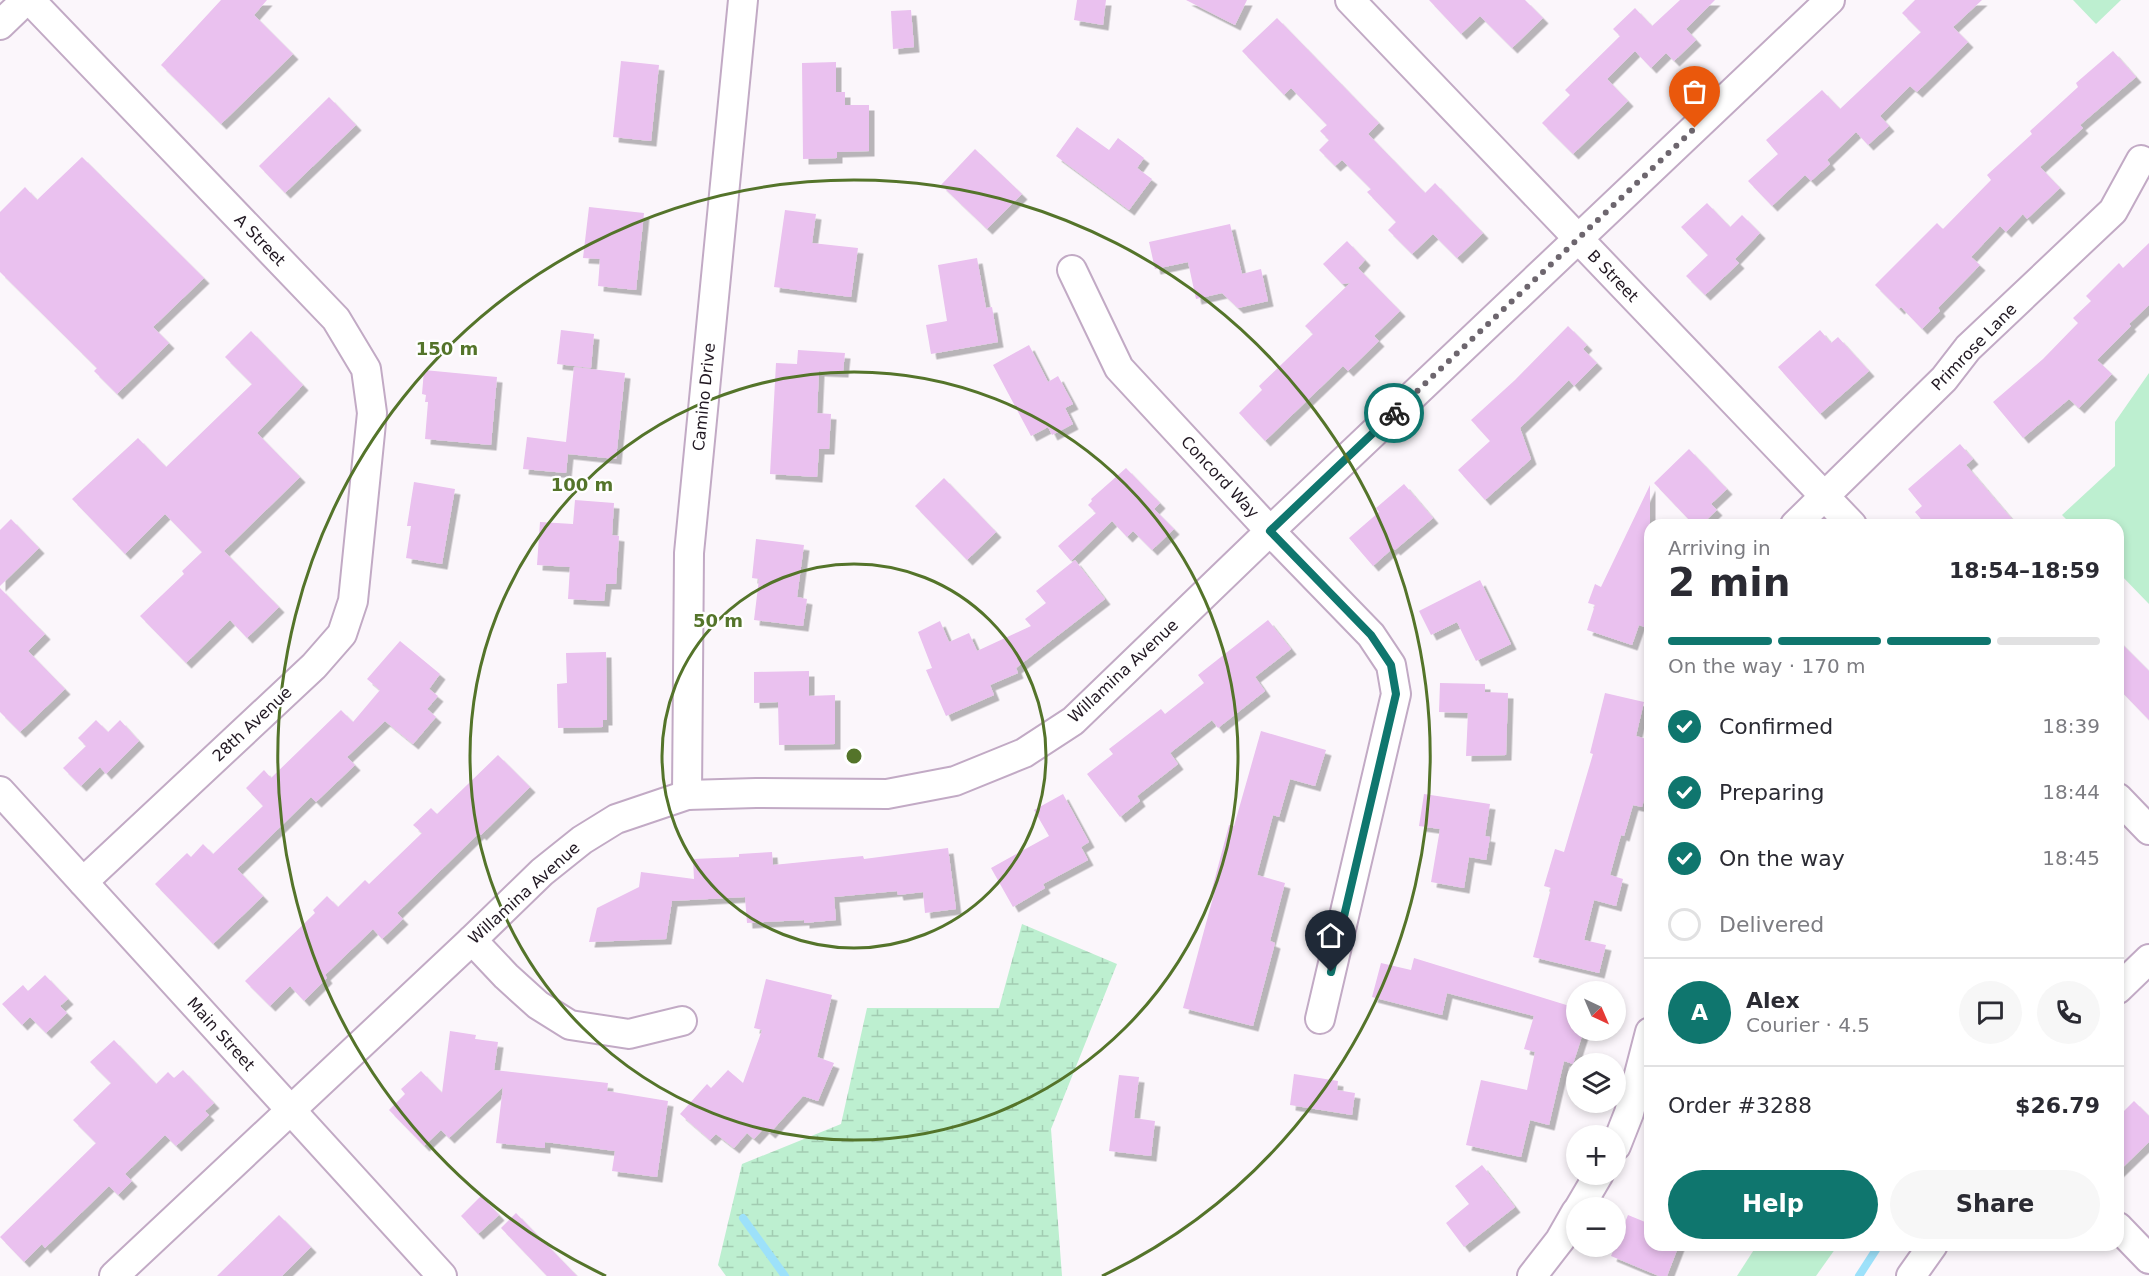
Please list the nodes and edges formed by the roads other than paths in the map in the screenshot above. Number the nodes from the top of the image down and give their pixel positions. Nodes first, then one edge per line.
1 (28, 0) edge
2 (742, 0) edge
3 (1830, 0) edge
4 (1366, 5) edge
5 (0, 25) edge
6 (2141, 160) dead end
7 (1577, 240) junction
8 (1072, 270) dead end
9 (1825, 497) junction
10 (1801, 519) edge
11 (1846, 519) edge
12 (1270, 531) junction
13 (360, 532) joint
14 (0, 791) edge
15 (687, 795) junction
16 (2124, 804) edge
17 (2149, 830) edge
18 (83, 882) junction
19 (472, 940) junction
20 (2149, 958) edge
21 (2124, 983) edge
22 (1320, 1019) dead end
23 (682, 1021) dead end
24 (1644, 1055) edge
25 (291, 1110) junction
26 (1624, 1125) edge
27 (1566, 1230) edge
28 (2124, 1233) edge
29 (1929, 1251) edge
30 (2149, 1259) edge
31 (114, 1276) edge
32 (442, 1276) edge
33 (1532, 1276) edge
34 (1911, 1276) edge

1 - 5 street
1 - 13 street, A Street
2 - 15 street, Camino Drive
3 - 7 street, Willamina Avenue
4 - 7 street, B Street
6 - 9 street, Primrose Lane
7 - 9 street, B Street
7 - 12 street, Willamina Avenue
8 - 12 street, Concord Way
9 - 10 street, Primrose Lane
9 - 11 street, B Street
12 - 15 street, Willamina Avenue
12 - 22 street, Concord Way
13 - 18 street, 28th Avenue
14 - 18 street, Main Street
15 - 19 street, Willamina Avenue
16 - 17 street
18 - 25 street, Main Street
19 - 23 street
19 - 25 street, Willamina Avenue
20 - 21 street
24 - 26 street
25 - 31 street, Willamina Avenue
25 - 32 street, Main Street
27 - 33 street
28 - 30 street
29 - 34 street

